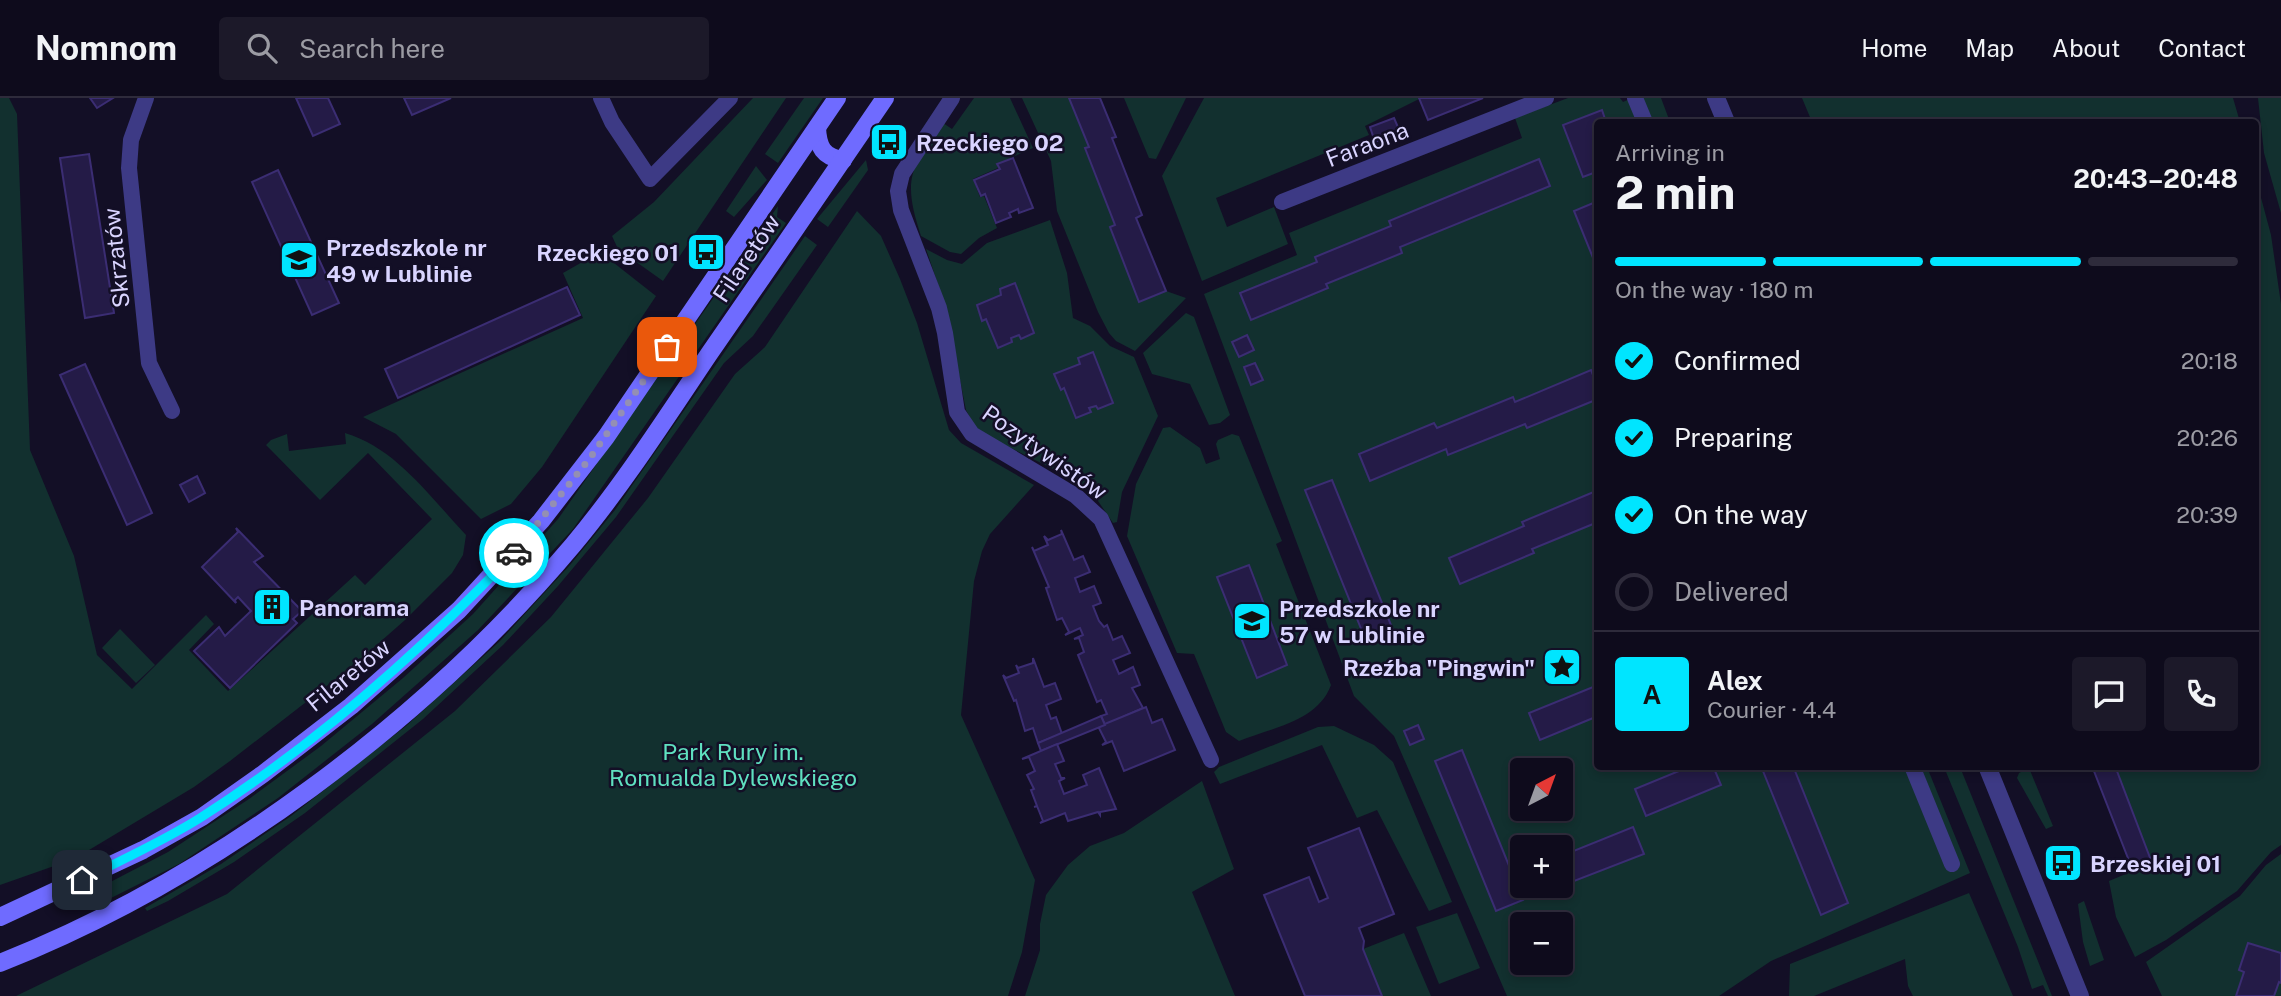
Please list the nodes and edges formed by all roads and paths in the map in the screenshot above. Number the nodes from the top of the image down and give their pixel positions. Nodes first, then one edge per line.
1 (146, 98) edge
2 (601, 98) edge
3 (730, 98) edge
4 (837, 98) edge
5 (885, 98) edge
6 (952, 98) edge
7 (1546, 98) edge
8 (1635, 98) edge
9 (1716, 98) edge
10 (1644, 119) edge
11 (1725, 119) edge
12 (817, 128) junction
13 (843, 160) junction
14 (1282, 202) dead end
15 (172, 411) dead end
16 (1211, 760) dead end
17 (1914, 770) edge
18 (1989, 770) edge
19 (1952, 864) dead end
20 (0, 917) edge
21 (0, 962) edge
22 (2080, 996) edge

1 - 15 street, Skrzatów
2 - 3 street
4 - 12 main road, Filaretów
5 - 13 main road, Filaretów
6 - 16 street, Pozytywistów
7 - 14 street, Faraona
8 - 10 street
9 - 11 street
12 - 13 main road
12 - 20 main road, Filaretów
13 - 21 main road, Filaretów
17 - 19 street
18 - 22 street

